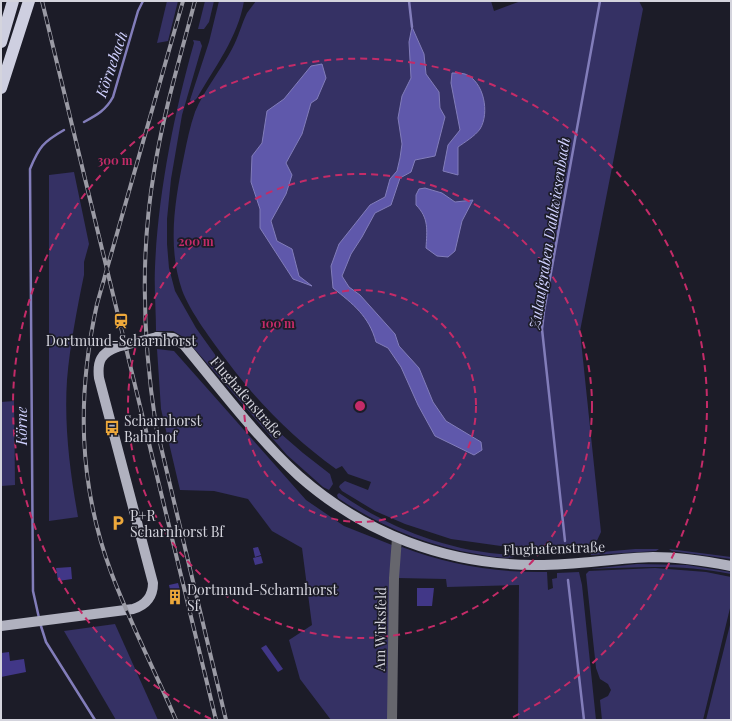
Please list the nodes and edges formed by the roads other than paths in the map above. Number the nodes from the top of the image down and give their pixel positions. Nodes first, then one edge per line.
1 (13, 1) edge
2 (29, 1) edge
3 (3, 36) edge
4 (1, 88) edge
5 (397, 538) junction
6 (731, 566) edge
7 (1, 626) edge
8 (392, 720) edge

1 - 3 highway
2 - 4 highway
5 - 6 main road, Flughafenstraße
5 - 7 main road, Flughafenstraße, bridge
5 - 8 street, Am Wirksfeld

